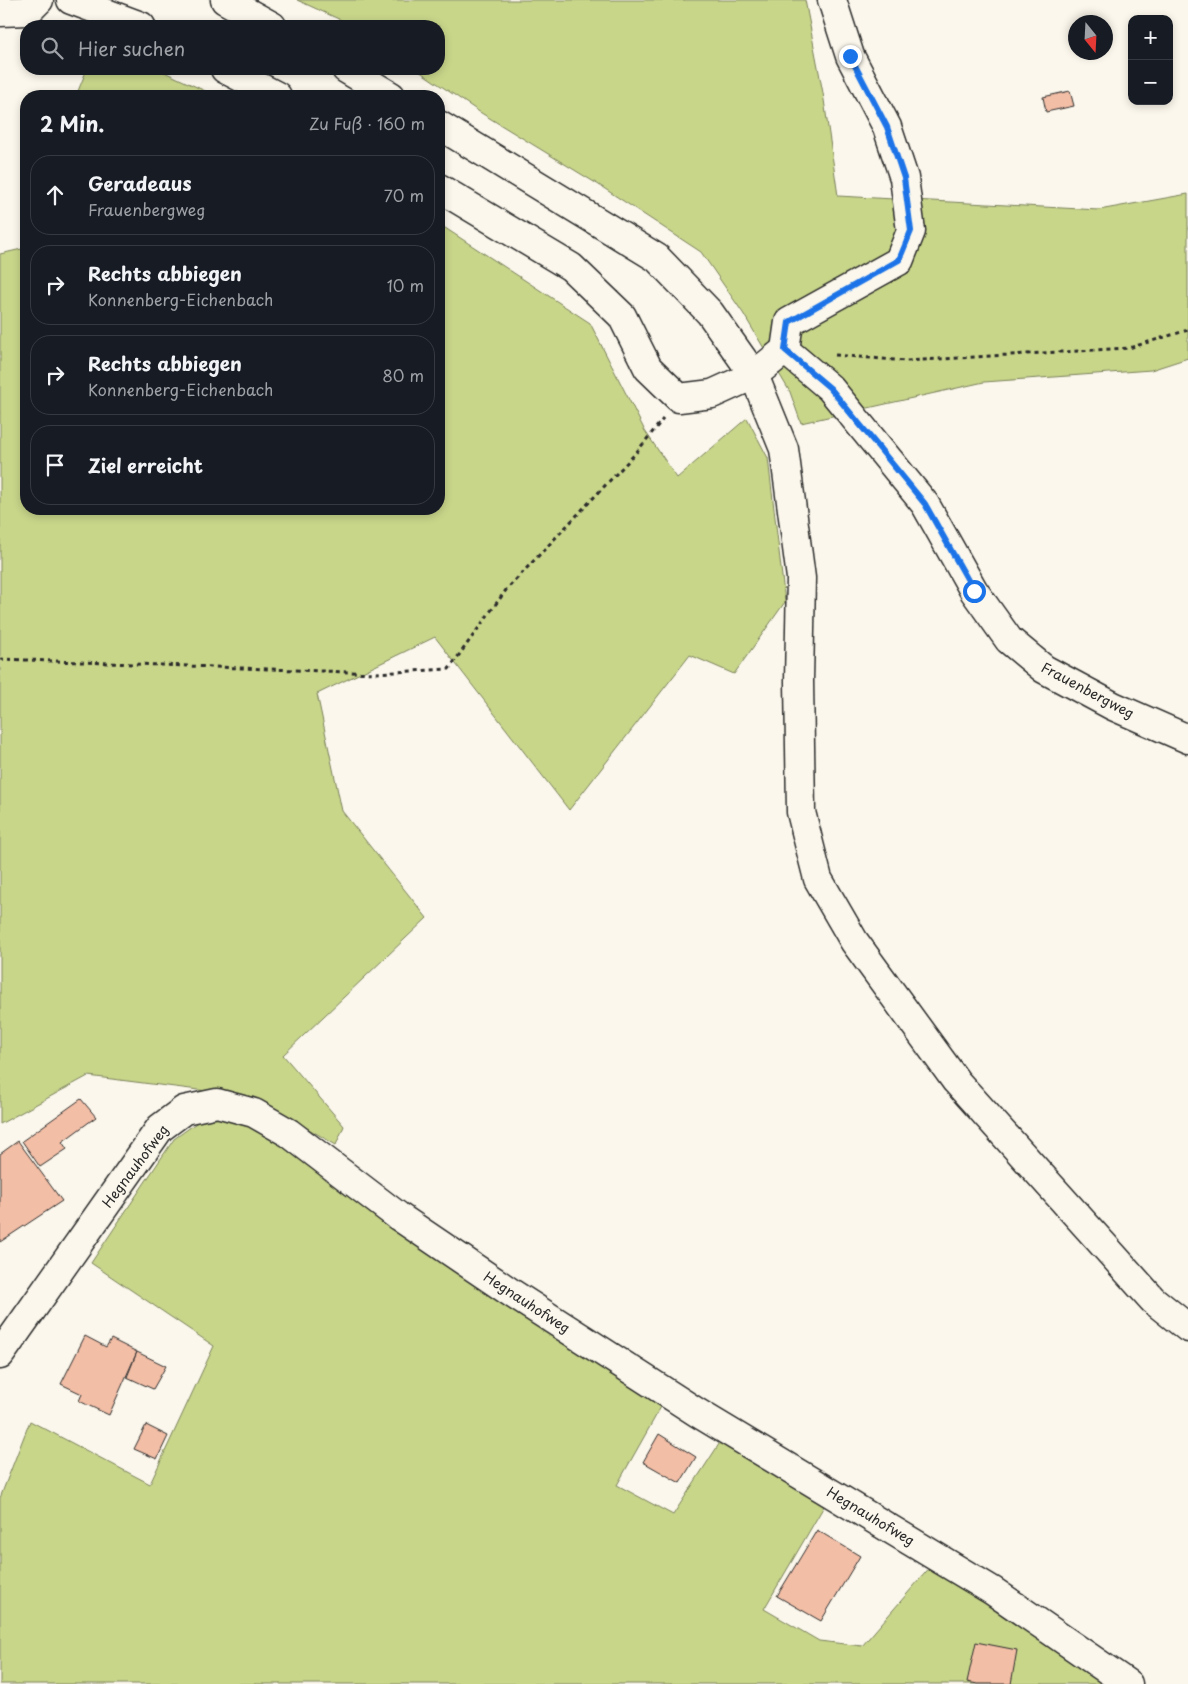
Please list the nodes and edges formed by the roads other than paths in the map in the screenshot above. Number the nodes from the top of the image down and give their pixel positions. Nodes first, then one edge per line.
1 (39, 0) edge
2 (72, 0) edge
3 (225, 0) edge
4 (832, 0) edge
5 (0, 12) edge
6 (125, 20) edge
7 (261, 20) edge
8 (237, 75) edge
9 (356, 75) edge
10 (265, 90) edge
11 (381, 90) edge
12 (445, 129) edge
13 (445, 192) edge
14 (785, 350) junction
15 (754, 374) junction
16 (1188, 740) edge
17 (1188, 1328) edge
18 (0, 1354) edge
19 (1128, 1684) edge

1 - 5 main road
2 - 6 main road
3 - 7 main road
4 - 14 main road
8 - 10 main road
9 - 11 main road
12 - 15 main road
13 - 15 main road
14 - 15 main road
14 - 16 main road, Frauenbergweg
15 - 17 main road
18 - 19 main road, Hegnauhofweg

